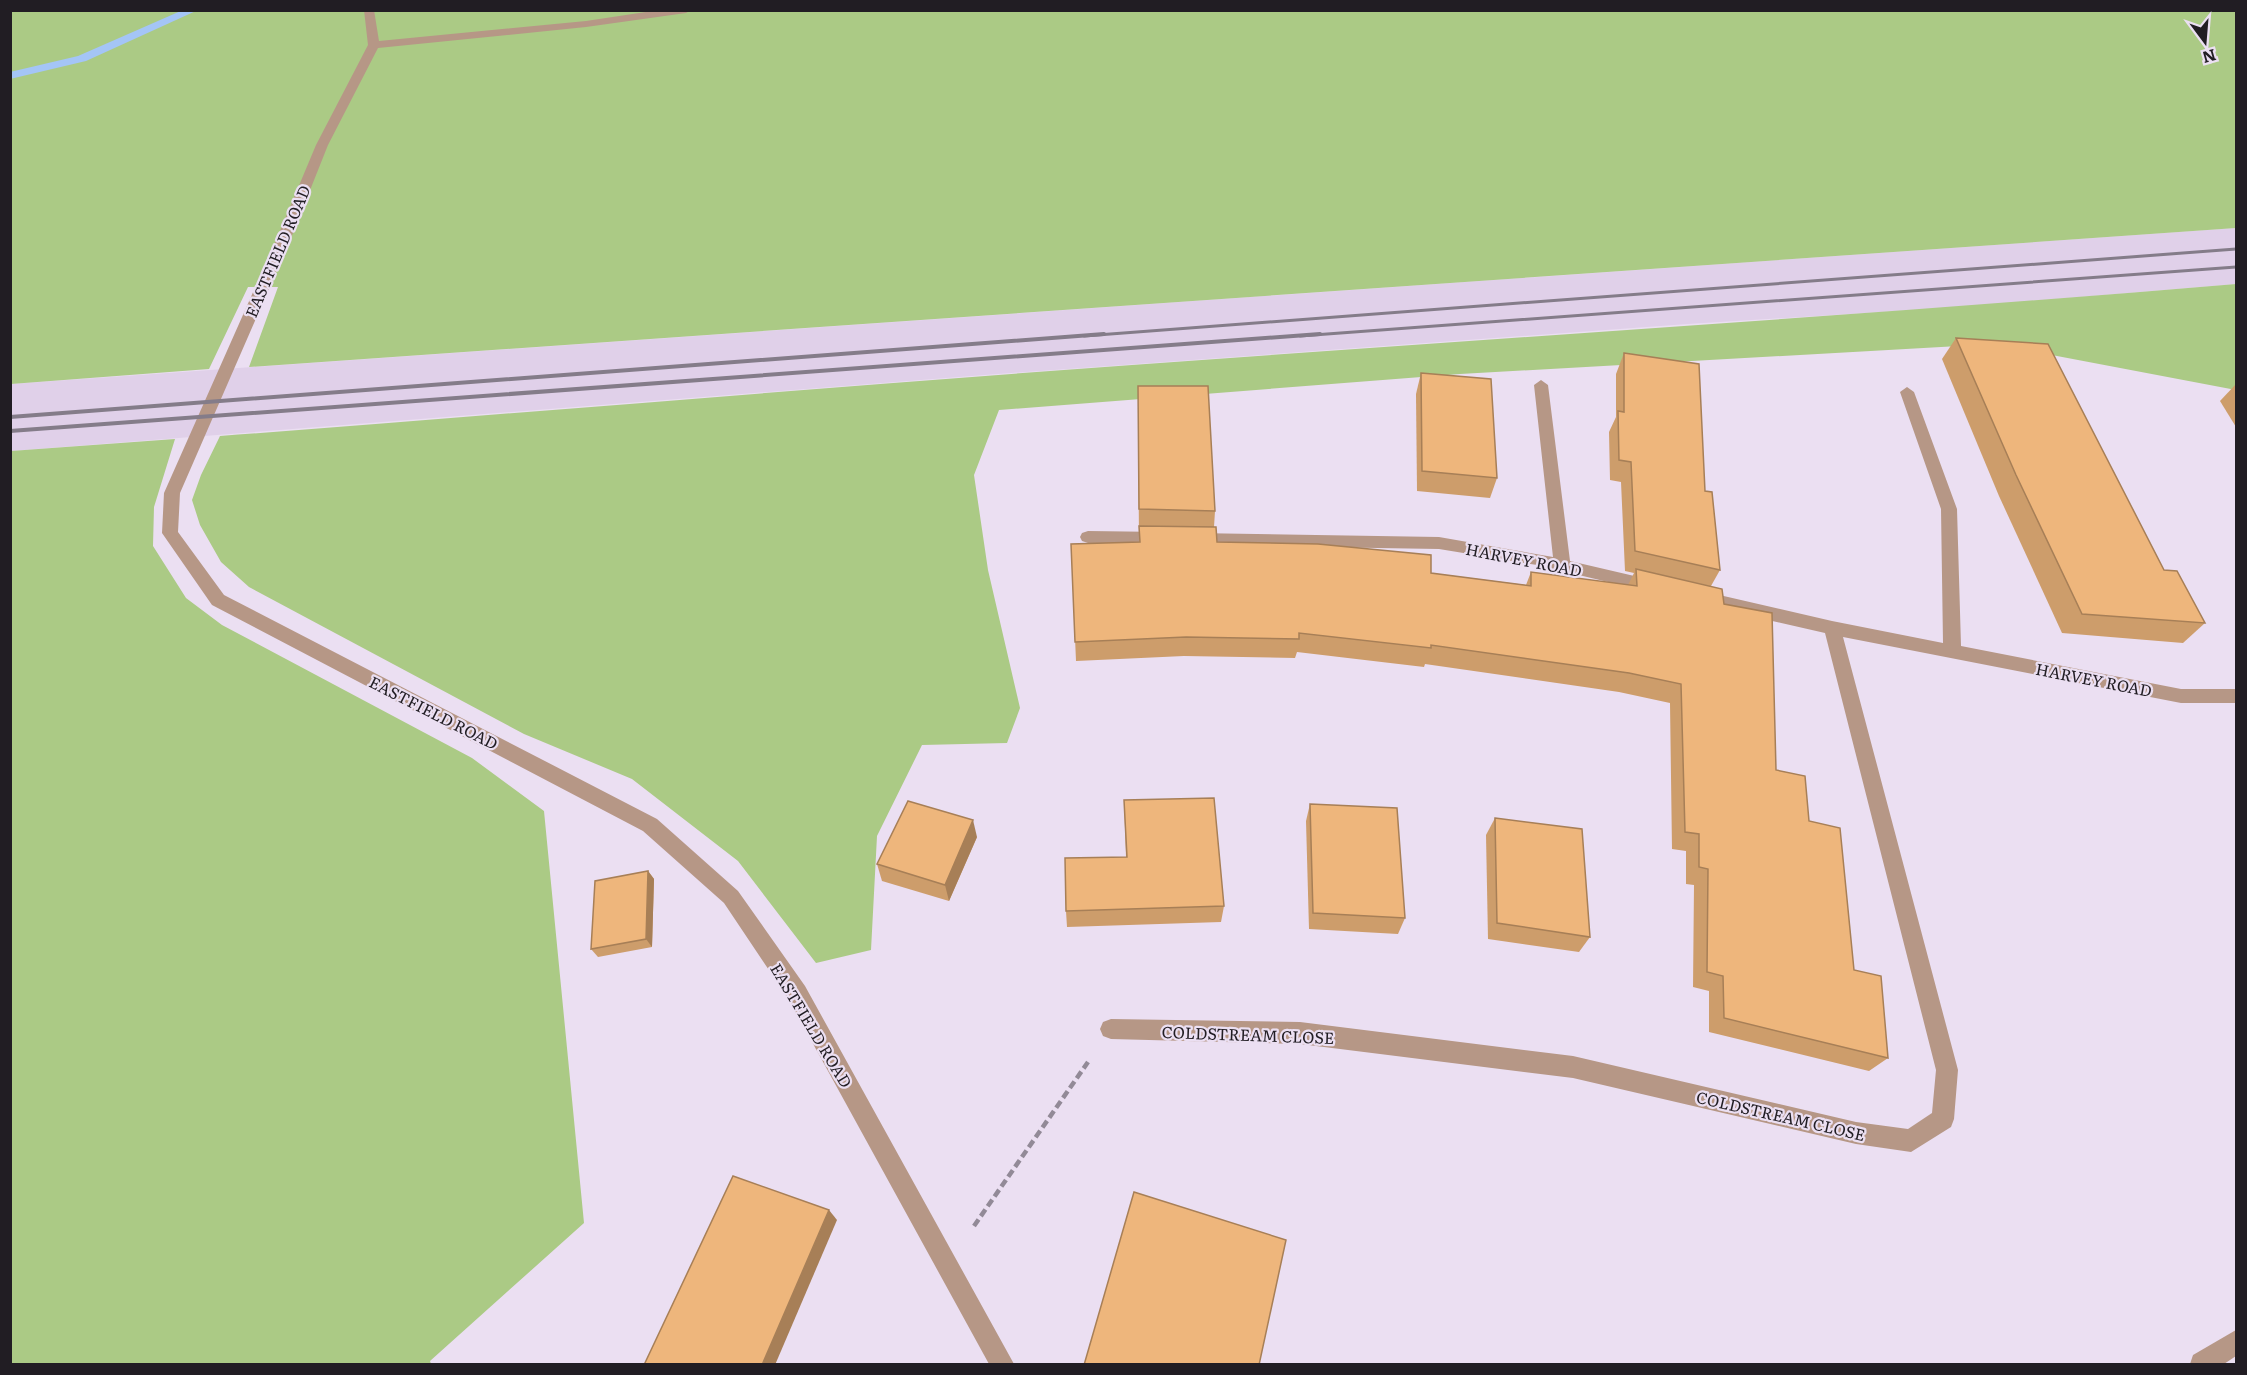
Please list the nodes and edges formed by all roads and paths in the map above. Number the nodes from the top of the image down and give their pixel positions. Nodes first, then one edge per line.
1 (369, 10) edge
2 (686, 10) edge
3 (374, 45) junction
4 (1541, 385) dead end
5 (1907, 392) dead end
6 (1088, 537) dead end
7 (1562, 565) junction
8 (1832, 628) junction
9 (1952, 652) junction
10 (2236, 696) edge
11 (1111, 1029) joint
12 (947, 1265) junction
13 (2236, 1342) edge
14 (1002, 1365) edge
15 (2202, 1365) edge

1 - 3 street
2 - 3 street
3 - 12 street, EASTFIELD ROAD
4 - 7 street
5 - 9 street
6 - 7 street, HARVEY ROAD
7 - 8 street, HARVEY ROAD
8 - 9 street, HARVEY ROAD
8 - 11 street, COLDSTREAM CLOSE
9 - 10 street, HARVEY ROAD
11 - 12 path
12 - 14 street, EASTFIELD ROAD
13 - 15 street

